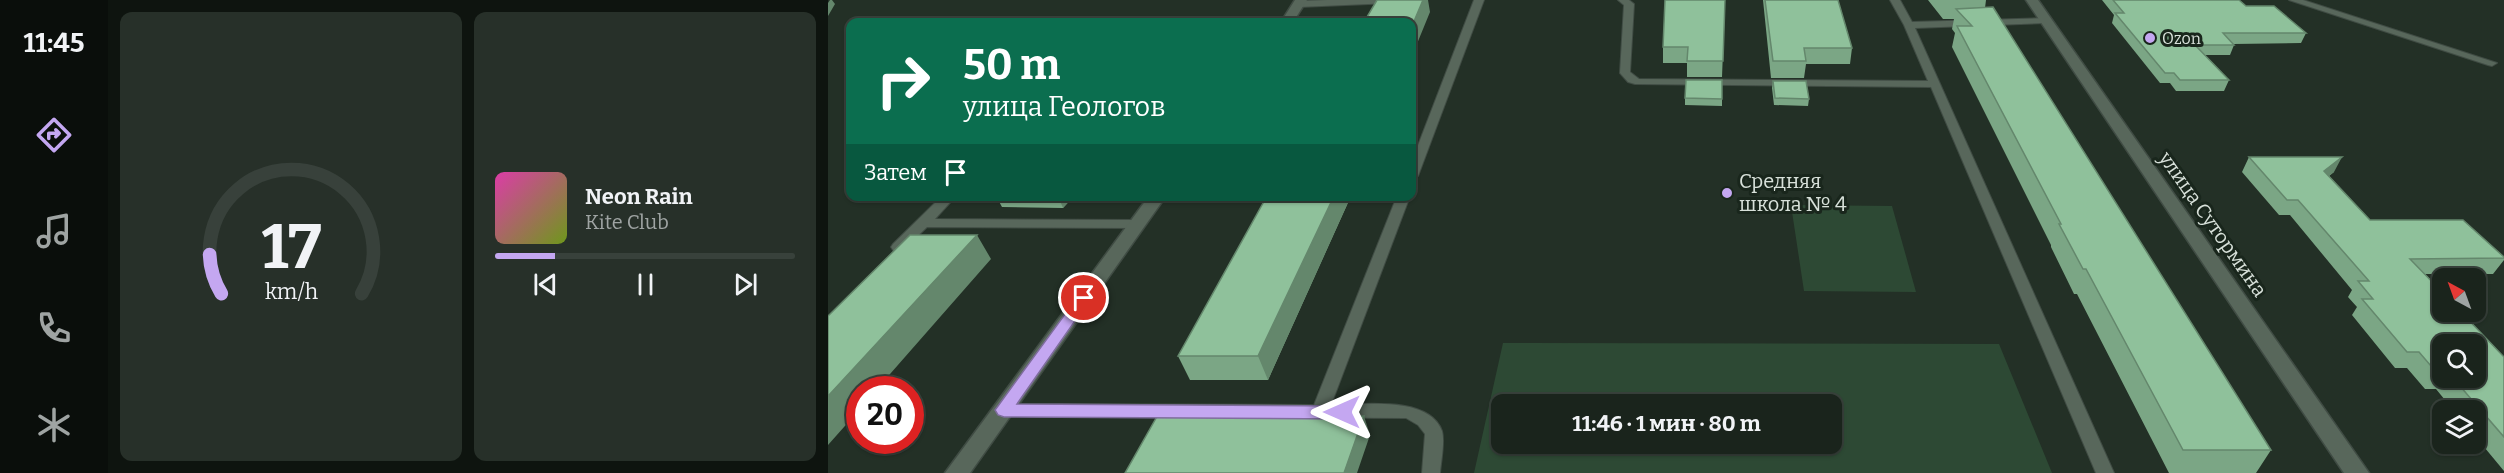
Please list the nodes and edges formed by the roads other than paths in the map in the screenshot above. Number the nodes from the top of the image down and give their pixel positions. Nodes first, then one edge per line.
1 (1401, 0) edge
2 (1479, 0) edge
3 (1623, 0) edge
4 (1895, 0) edge
5 (2032, 0) edge
6 (2294, 0) edge
7 (1300, 2) edge
8 (1290, 18) edge
9 (2045, 20) junction
10 (1909, 25) junction
11 (2492, 63) dead end
12 (1935, 84) junction
13 (1416, 165) edge
14 (946, 201) edge
15 (1154, 201) edge
16 (1402, 201) edge
17 (924, 223) junction
18 (1137, 224) junction
19 (892, 254) edge
20 (1004, 410) junction
21 (1320, 412) junction
22 (957, 473) edge
23 (1431, 473) edge
24 (2105, 473) edge
25 (2357, 473) edge

1 - 7 lane
2 - 13 lane
3 - 12 lane
4 - 10 lane
5 - 9 street, улица Сутормина
6 - 11 lane
7 - 8 street
9 - 10 lane
9 - 25 street, улица Сутормина
10 - 12 lane
12 - 24 lane
14 - 17 lane
15 - 18 street
16 - 21 lane
17 - 18 lane
17 - 19 lane
18 - 20 street
20 - 21 lane
20 - 22 street
21 - 23 lane

